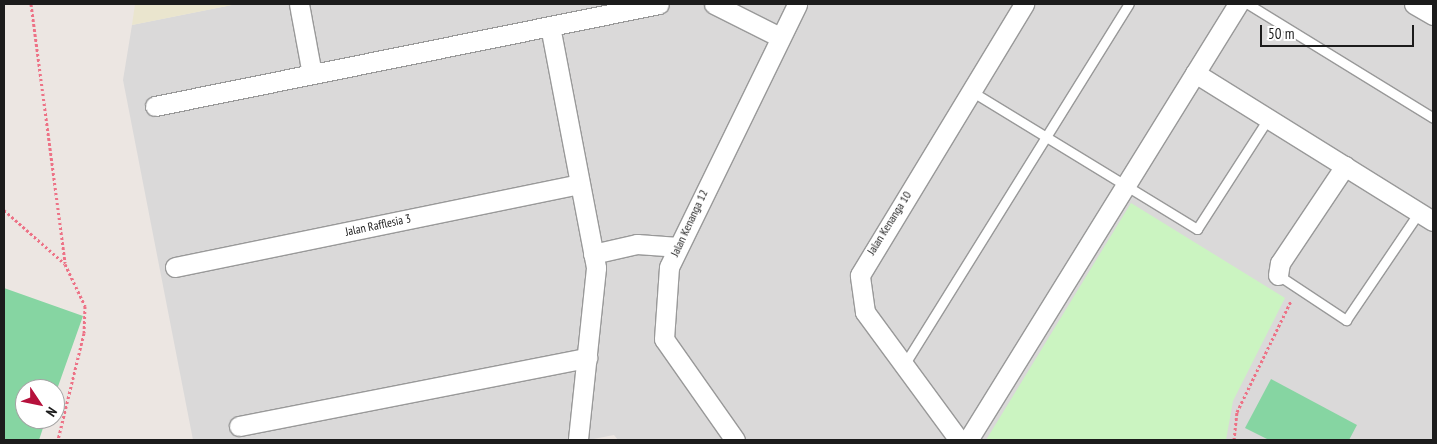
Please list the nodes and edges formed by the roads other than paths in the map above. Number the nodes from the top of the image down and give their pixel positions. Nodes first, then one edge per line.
1 (299, 4) edge
2 (659, 4) edge
3 (714, 4) edge
4 (797, 4) edge
5 (1024, 4) edge
6 (1129, 4) edge
7 (1238, 4) edge
8 (1248, 4) edge
9 (1414, 4) edge
10 (1433, 15) edge
11 (550, 26) junction
12 (780, 37) junction
13 (1195, 73) junction
14 (312, 74) junction
15 (971, 91) junction
16 (154, 106) dead end
17 (1433, 118) edge
18 (1268, 119) junction
19 (1046, 138) junction
20 (1344, 166) junction
21 (580, 184) junction
22 (1126, 186) junction
23 (1428, 215) edge
24 (676, 247) junction
25 (593, 254) junction
26 (175, 267) dead end
27 (1278, 275) joint
28 (586, 358) junction
29 (904, 365) junction
30 (239, 426) dead end
31 (578, 440) edge
32 (735, 440) edge
33 (959, 440) edge
34 (968, 440) edge

1 - 14 street
2 - 11 street
3 - 12 street
4 - 12 street, Jalan Kenanga 12
5 - 15 street, Jalan Kenanga 10
6 - 19 lane
7 - 13 street
8 - 17 lane
9 - 10 street
11 - 14 street
11 - 21 street
12 - 24 street, Jalan Kenanga 12
13 - 18 street
13 - 22 street
14 - 16 street
15 - 19 lane
15 - 29 street, Jalan Kenanga 10
18 - 20 street
18 - 22 lane
19 - 22 lane
19 - 29 lane
20 - 23 street
20 - 27 street
21 - 25 street
21 - 26 street, Jalan Rafflesia 3
22 - 34 street
23 - 27 lane
24 - 25 street
24 - 32 street, Jalan Kenanga 12
25 - 28 street
28 - 30 street
28 - 31 street
29 - 33 street, Jalan Kenanga 10

